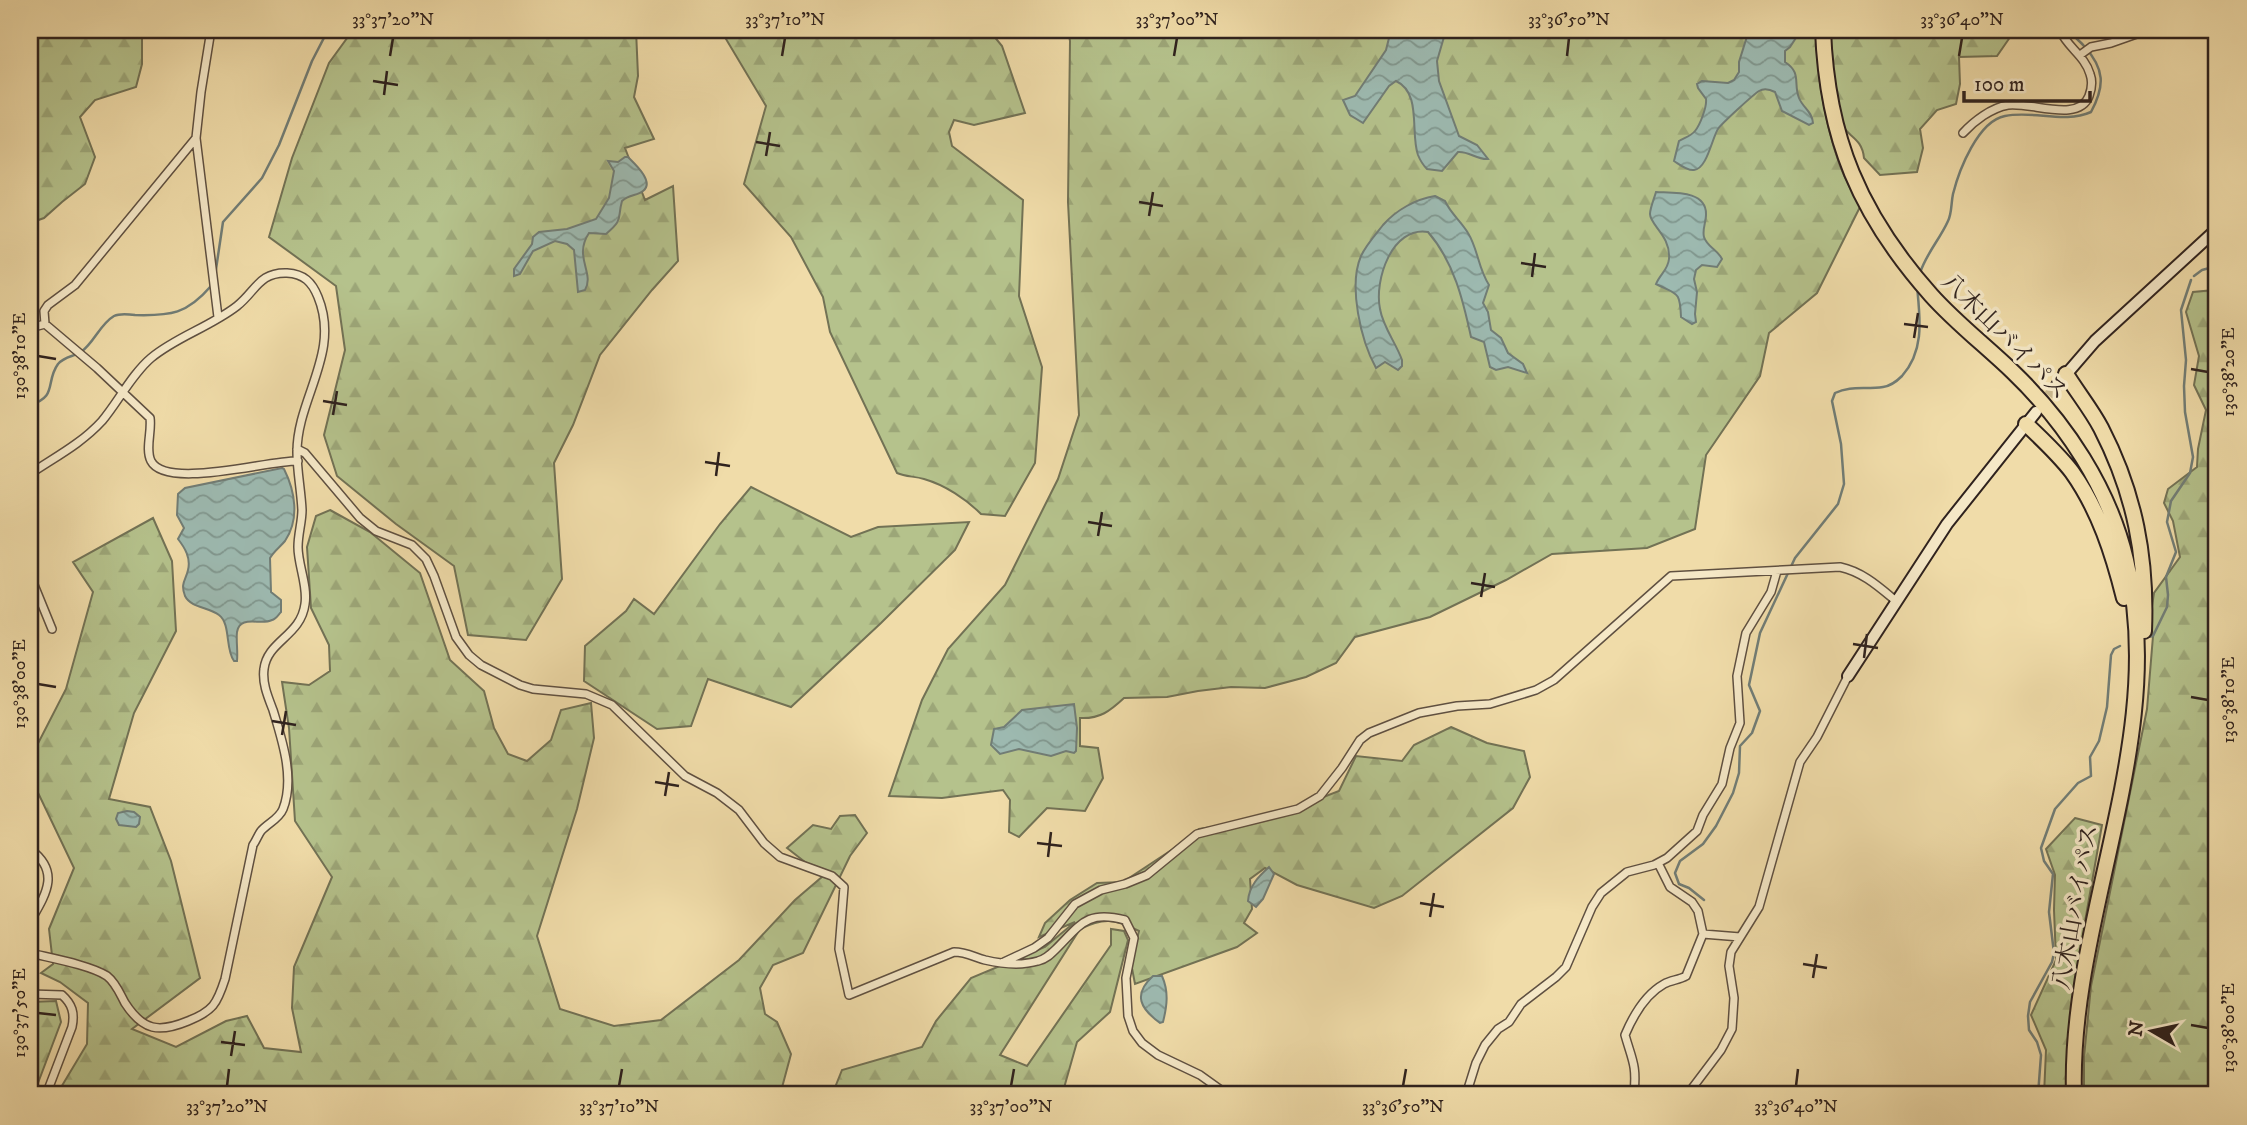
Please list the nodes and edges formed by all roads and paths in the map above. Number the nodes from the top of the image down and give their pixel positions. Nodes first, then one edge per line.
1 (211, 30) edge
2 (1823, 30) edge
3 (2060, 30) edge
4 (2192, 31) edge
5 (2217, 34) edge
6 (2080, 54) junction
7 (1962, 134) dead end
8 (197, 138) junction
9 (2217, 229) edge
10 (218, 317) junction
11 (45, 324) junction
12 (30, 328) edge
13 (2061, 379) joint
14 (122, 394) junction
15 (2031, 418) joint
16 (297, 449) junction
17 (298, 461) junction
18 (30, 474) edge
19 (30, 508) edge
20 (30, 547) edge
21 (30, 567) edge
22 (1777, 571) junction
23 (1896, 601) junction
24 (52, 629) dead end
25 (2137, 660) junction
26 (1848, 676) joint
27 (2134, 708) junction
28 (30, 849) edge
29 (1658, 863) junction
30 (30, 922) edge
31 (1703, 934) junction
32 (1740, 937) junction
33 (30, 953) edge
34 (1003, 962) junction
35 (30, 994) edge
36 (1633, 1094) edge
37 (46, 1095) edge
38 (1228, 1095) edge
39 (1466, 1095) edge
40 (1648, 1095) edge
41 (1687, 1095) edge
42 (2074, 1095) edge

1 - 8 street
2 - 25 highway, 八木山バイパス
3 - 6 street
4 - 5 street
4 - 6 street
6 - 7 street
8 - 10 street
8 - 11 street
9 - 13 street
10 - 14 street
10 - 16 street
11 - 12 street
11 - 14 street
13 - 25 highway
14 - 17 street
14 - 18 street
15 - 23 street
15 - 27 highway
16 - 17 street
16 - 34 street
17 - 33 street
19 - 20 street
21 - 24 street
22 - 23 street
22 - 29 street
22 - 34 street
23 - 26 street
25 - 27 highway, 八木山バイパス
26 - 32 street
27 - 42 highway, 八木山バイパス
28 - 30 street
29 - 31 street
29 - 39 street
31 - 32 street
31 - 36 street
32 - 41 street
34 - 38 street
35 - 37 street
36 - 40 street

